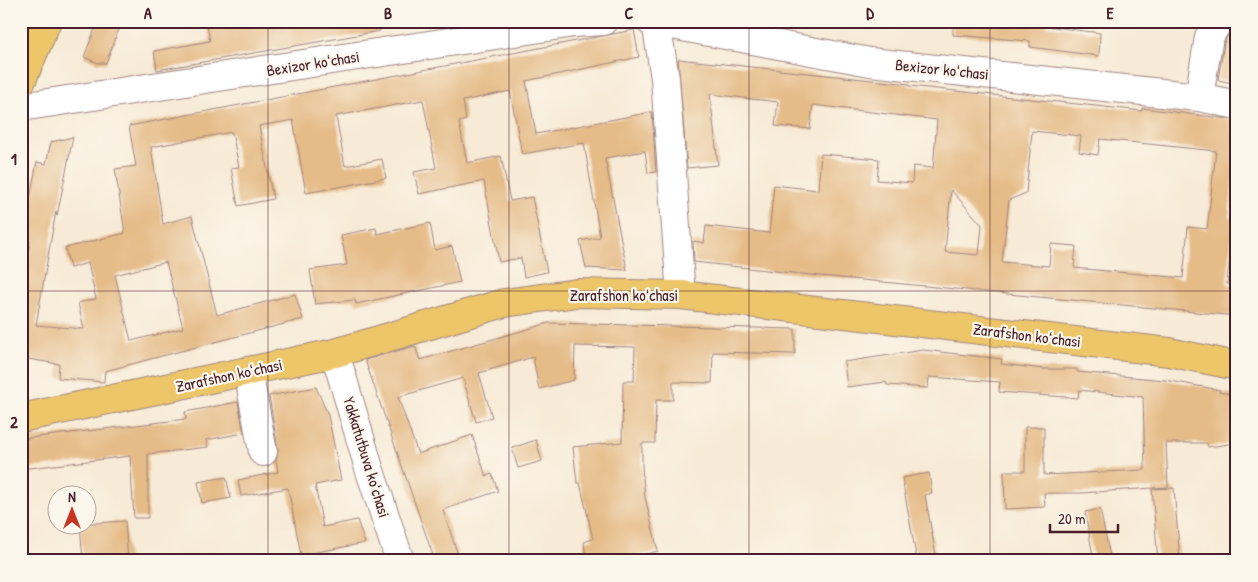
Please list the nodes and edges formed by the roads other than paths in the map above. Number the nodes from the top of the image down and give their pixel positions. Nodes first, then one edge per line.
1 (47, 21) edge
2 (604, 21) edge
3 (1219, 21) edge
4 (653, 22) edge
5 (21, 82) edge
6 (1199, 98) junction
7 (1237, 105) edge
8 (21, 107) edge
9 (681, 295) junction
10 (335, 353) junction
11 (1237, 366) edge
12 (248, 371) junction
13 (21, 418) edge
14 (263, 452) dead end
15 (400, 561) edge

1 - 5 main road
2 - 8 street, Bexizor koʻchasi
3 - 6 street
4 - 6 street, Bexizor koʻchasi
4 - 9 street
6 - 7 street, Bexizor koʻchasi
9 - 10 main road, Zarafshon koʻchasi
9 - 11 main road, Zarafshon koʻchasi
10 - 12 main road, Zarafshon koʻchasi
10 - 15 street, Yakkatutbuva koʻchasi
12 - 13 main road, Zarafshon koʻchasi
12 - 14 street

